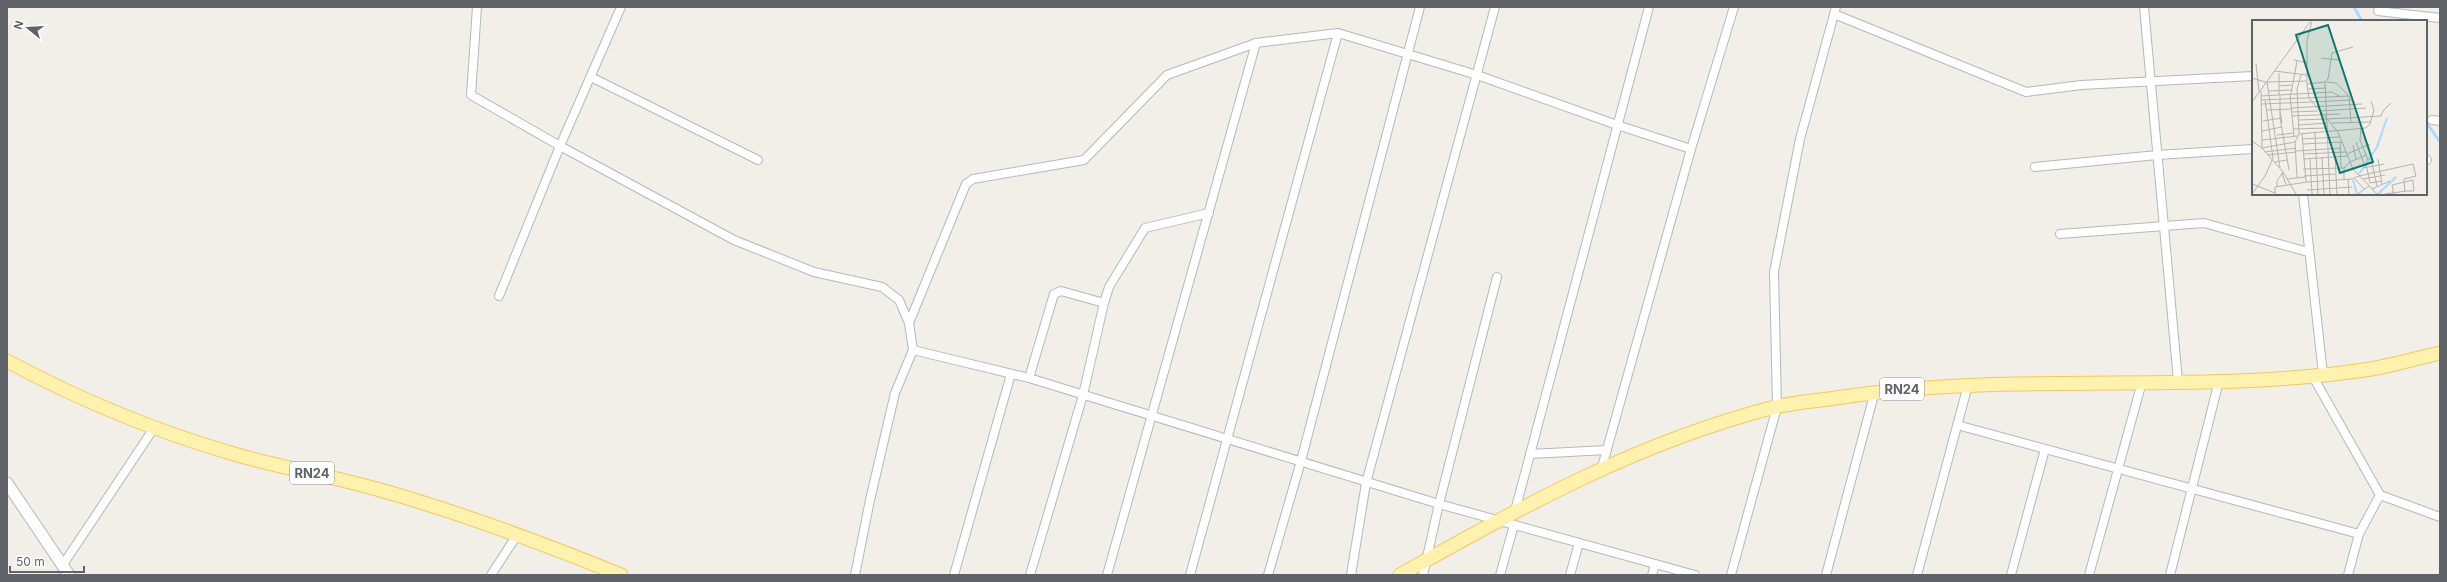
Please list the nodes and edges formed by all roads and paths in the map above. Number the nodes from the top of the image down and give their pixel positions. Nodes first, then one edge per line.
1 (477, 7) edge
2 (621, 7) edge
3 (1420, 7) edge
4 (1496, 7) edge
5 (1649, 7) edge
6 (1734, 7) edge
7 (2144, 7) edge
8 (1835, 11) edge
9 (2378, 11) dead end
10 (2440, 18) edge
11 (1338, 33) junction
12 (1256, 43) junction
13 (1407, 53) junction
14 (1477, 75) junction
15 (2252, 76) edge
16 (591, 77) junction
17 (2151, 81) junction
18 (1617, 125) junction
19 (560, 146) junction
20 (1691, 149) junction
21 (2252, 149) edge
22 (2157, 155) junction
23 (758, 160) dead end
24 (2035, 168) dead end
25 (2303, 195) edge
26 (1209, 214) junction
27 (2164, 226) junction
28 (2060, 234) dead end
29 (2308, 252) junction
30 (1497, 278) dead end
31 (499, 296) dead end
32 (1104, 302) junction
33 (909, 323) junction
34 (913, 350) junction
35 (2440, 353) edge
36 (7, 361) edge
37 (1011, 374) junction
38 (2318, 374) junction
39 (1029, 378) junction
40 (2178, 381) junction
41 (2219, 381) junction
42 (2142, 382) junction
43 (1968, 385) junction
44 (1875, 391) junction
45 (1083, 395) junction
46 (1777, 407) junction
47 (1153, 416) junction
48 (1957, 425) junction
49 (154, 428) junction
50 (1227, 438) junction
51 (2045, 449) junction
52 (1607, 450) junction
53 (1530, 454) junction
54 (1301, 461) junction
55 (1602, 467) junction
56 (2118, 469) junction
57 (7, 482) edge
58 (1366, 483) junction
59 (2192, 489) junction
60 (2380, 495) junction
61 (1438, 504) junction
62 (1514, 511) junction
63 (2440, 517) edge
64 (1496, 520) junction
65 (1514, 525) junction
66 (517, 534) junction
67 (2359, 534) junction
68 (1579, 543) junction
69 (1428, 559) junction
70 (1655, 564) junction
71 (66, 570) edge
72 (491, 575) edge
73 (621, 575) edge
74 (855, 575) edge
75 (954, 575) edge
76 (1030, 575) edge
77 (1107, 575) edge
78 (1190, 575) edge
79 (1268, 575) edge
80 (1351, 575) edge
81 (1400, 575) edge
82 (1423, 575) edge
83 (1500, 575) edge
84 (1570, 575) edge
85 (1652, 575) edge
86 (1695, 575) edge
87 (1731, 575) edge
88 (1826, 575) edge
89 (1917, 575) edge
90 (2011, 575) edge
91 (2089, 575) edge
92 (2170, 575) edge
93 (2348, 575) edge

1 - 19 street
2 - 16 street
3 - 13 street
4 - 14 street
5 - 18 street
6 - 20 street
7 - 17 street
8 - 17 street
8 - 46 street
9 - 10 street
11 - 12 street
11 - 13 street
11 - 50 street
12 - 26 street
12 - 33 street
13 - 14 street
13 - 54 street
14 - 18 street
14 - 58 street
15 - 17 street
16 - 19 street
16 - 23 street
17 - 22 street
18 - 20 street
18 - 53 street
19 - 31 street
19 - 33 street
20 - 52 street
21 - 22 street
22 - 24 street
22 - 27 street
25 - 29 street
26 - 32 street
26 - 47 street
27 - 28 street
27 - 29 street
27 - 40 street
29 - 38 street
30 - 61 street
32 - 39 street
32 - 45 street
33 - 34 street
34 - 37 street
34 - 74 street
35 - 38 main road, RN24
36 - 49 main road, RN24
37 - 39 street
37 - 75 street
38 - 41 main road, RN24
38 - 60 street
39 - 45 street
40 - 41 main road, RN24
40 - 42 main road, RN24
41 - 59 street
42 - 43 main road, RN24
42 - 56 street
43 - 44 main road, RN24
43 - 48 street
44 - 46 main road, RN24
44 - 88 street
45 - 47 street
45 - 76 street
46 - 55 main road, RN24
46 - 87 street
47 - 50 street
47 - 77 street
48 - 51 street
48 - 89 street
49 - 66 main road, RN24
49 - 71 street
50 - 54 street
50 - 78 street
51 - 56 street
51 - 90 street
52 - 53 street
52 - 55 street
53 - 62 street
54 - 58 street
54 - 79 street
55 - 62 main road, RN24
56 - 59 street
56 - 91 street
57 - 71 main road
58 - 61 street
58 - 80 street
59 - 67 street
59 - 92 street
60 - 63 street
60 - 67 street
61 - 64 street
61 - 69 street
62 - 64 main road, RN24
64 - 65 street
64 - 69 main road, RN24
65 - 68 street
65 - 83 street
66 - 72 street
66 - 73 main road, RN24
67 - 93 street
68 - 70 street
68 - 84 street
69 - 81 main road, RN24
69 - 82 street
70 - 85 street
70 - 86 street

